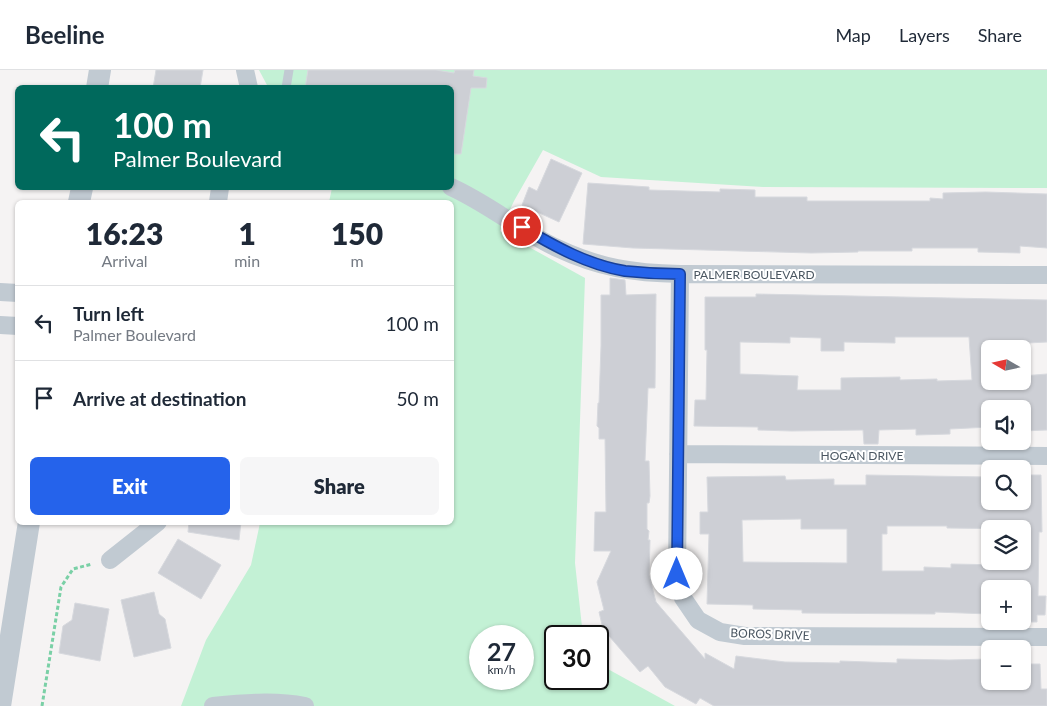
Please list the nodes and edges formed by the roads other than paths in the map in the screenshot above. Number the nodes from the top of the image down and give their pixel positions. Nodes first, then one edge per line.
1 (100, 70) edge
2 (245, 70) edge
3 (290, 70) edge
4 (98, 85) edge
5 (248, 85) edge
6 (287, 85) edge
7 (454, 189) edge
8 (680, 274) junction
9 (1047, 275) edge
10 (0, 292) edge
11 (15, 292) edge
12 (0, 325) edge
13 (15, 326) edge
14 (678, 454) junction
15 (1047, 456) edge
16 (29, 525) edge
17 (154, 525) edge
18 (110, 560) road end
19 (1047, 637) edge
20 (0, 706) edge
21 (213, 706) edge
22 (305, 706) edge

1 - 4 street
2 - 5 street
3 - 6 lane
7 - 8 street, PALMER BOULEVARD
8 - 9 street, PALMER BOULEVARD
8 - 14 street, BOROS DRIVE
10 - 11 street
12 - 13 street
14 - 15 street, HOGAN DRIVE
14 - 19 street, BOROS DRIVE
16 - 20 street
17 - 18 street
21 - 22 street

